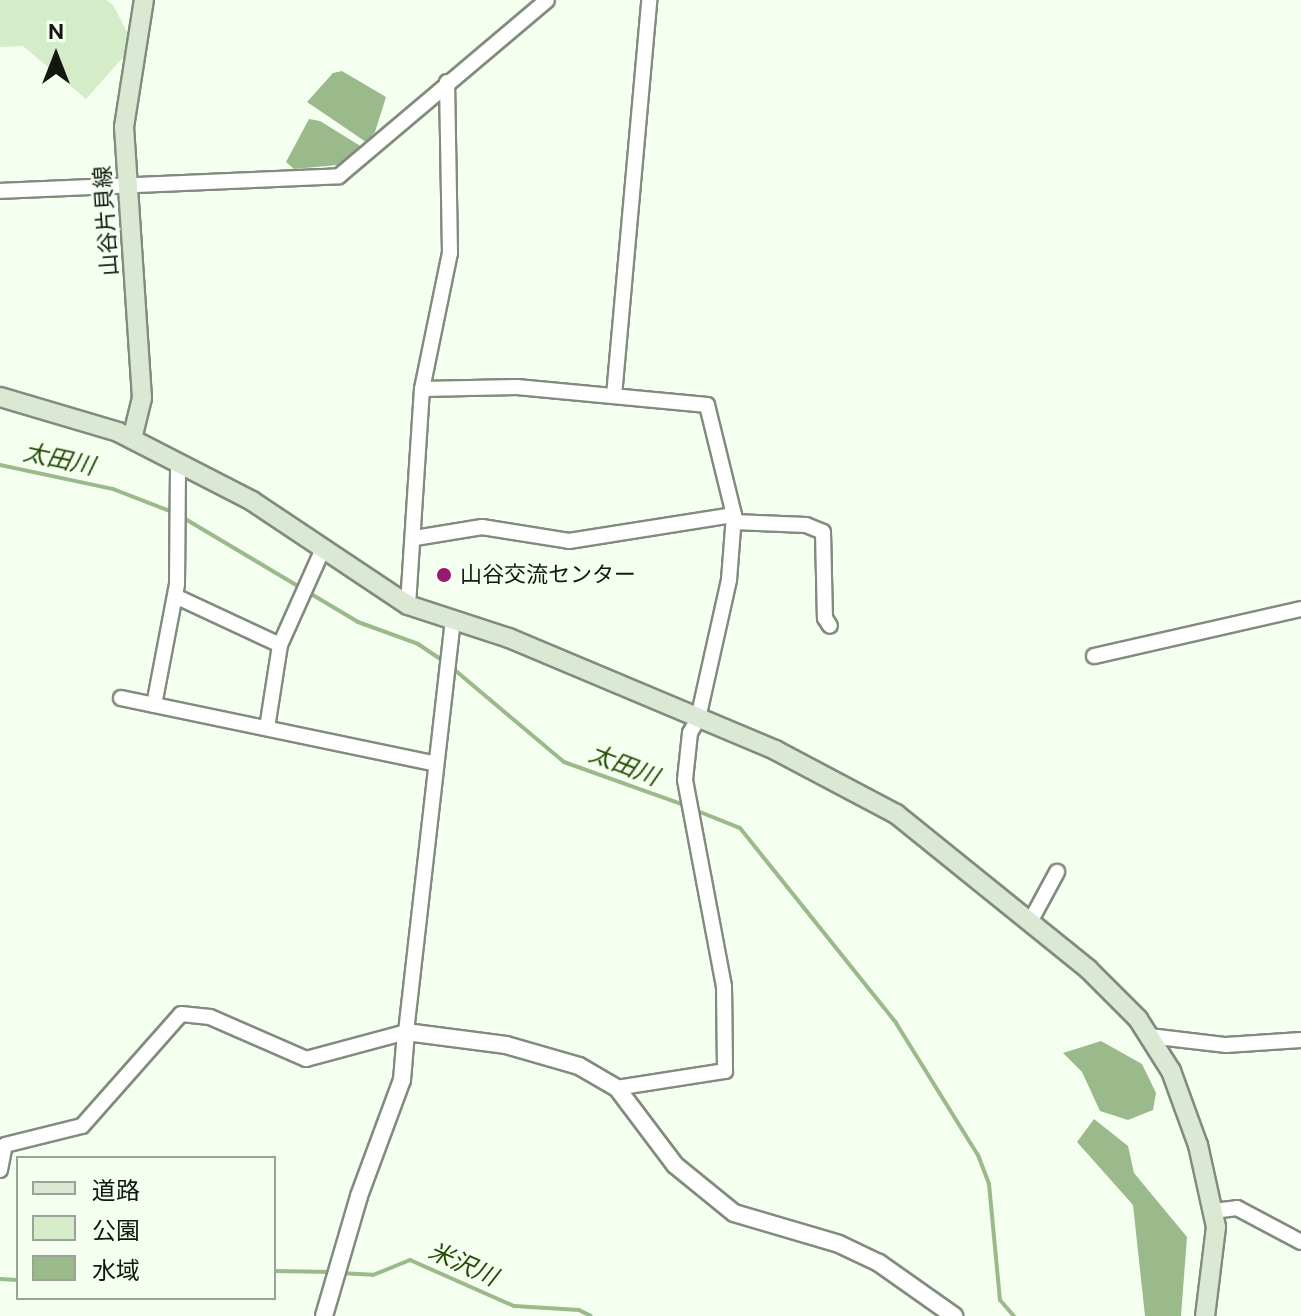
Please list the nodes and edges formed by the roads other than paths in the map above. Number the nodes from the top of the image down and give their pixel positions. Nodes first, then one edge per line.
1 (144, 0) edge
2 (547, 0) edge
3 (649, 0) edge
4 (447, 82) junction
5 (126, 186) junction
6 (0, 191) edge
7 (422, 389) junction
8 (614, 396) junction
9 (0, 397) edge
10 (132, 439) junction
11 (178, 463) junction
12 (734, 519) junction
13 (415, 538) junction
14 (323, 549) junction
15 (175, 596) junction
16 (408, 605) junction
17 (1301, 609) edge
18 (453, 620) junction
19 (830, 626) dead end
20 (280, 645) junction
21 (1094, 656) dead end
22 (121, 698) dead end
23 (154, 705) junction
24 (698, 719) junction
25 (267, 728) junction
26 (433, 763) junction
27 (1057, 872) dead end
28 (1030, 922) junction
29 (406, 1032) junction
30 (1149, 1036) junction
31 (1301, 1040) edge
32 (617, 1088) junction
33 (0, 1170) edge
34 (1213, 1211) junction
35 (1301, 1242) edge
36 (324, 1316) edge
37 (954, 1316) edge
38 (1205, 1316) edge

1 - 5 main road, 山谷片貝線
2 - 4 street
3 - 8 street
4 - 5 street
4 - 7 street
5 - 6 street
5 - 10 main road, 山谷片貝線
7 - 8 street
7 - 13 street
8 - 12 street
9 - 10 main road
10 - 11 main road
11 - 14 main road
11 - 15 street
12 - 13 street
12 - 19 street
12 - 24 street
13 - 16 street
14 - 16 main road
14 - 20 street
15 - 20 street
15 - 23 street
16 - 18 main road
17 - 21 street
18 - 24 main road
18 - 26 street
20 - 25 street
22 - 23 street
23 - 25 street
24 - 28 main road
24 - 32 street
25 - 26 street
26 - 29 street
27 - 28 street
28 - 30 main road
29 - 32 street
29 - 33 street
29 - 36 street
30 - 31 street
30 - 34 main road
32 - 37 street
34 - 35 street
34 - 38 main road

